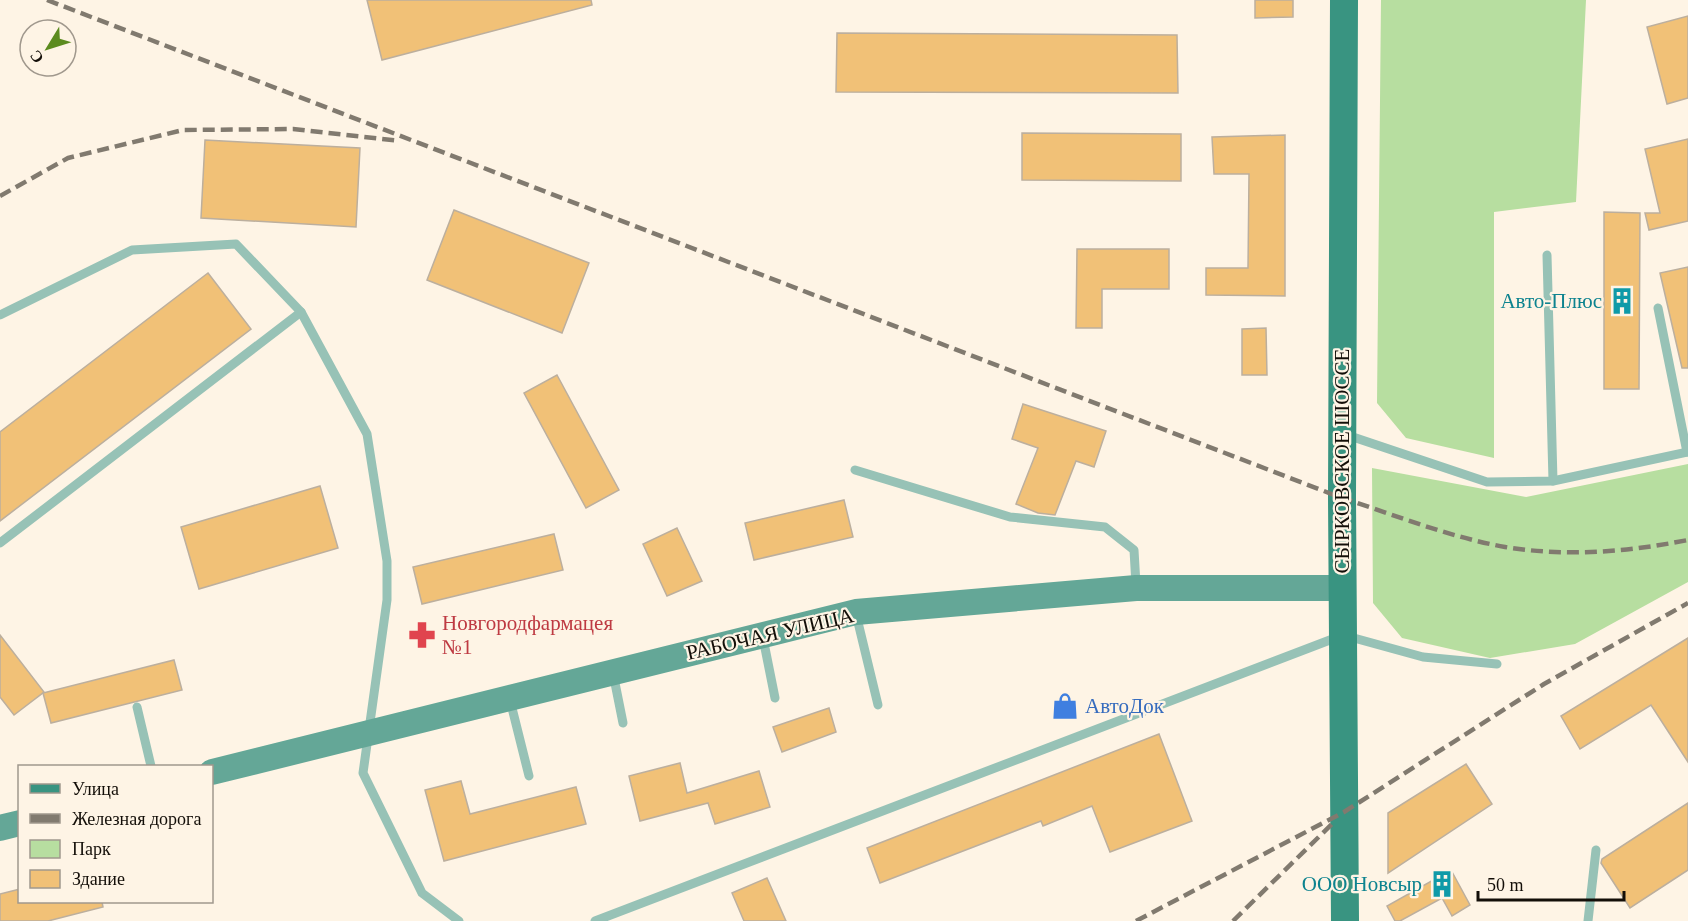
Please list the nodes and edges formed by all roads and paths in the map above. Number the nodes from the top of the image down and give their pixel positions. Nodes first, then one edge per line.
1 (1344, 0) edge
2 (1547, 255) dead end
3 (1658, 308) dead end
4 (301, 312) junction
5 (0, 315) edge
6 (1342, 434) junction
7 (1688, 452) edge
8 (855, 470) dead end
9 (1553, 481) junction
10 (0, 543) edge
11 (1136, 588) junction
12 (1342, 588) junction
13 (856, 612) junction
14 (763, 635) junction
15 (1343, 635) junction
16 (1497, 664) dead end
17 (613, 672) junction
18 (510, 697) junction
19 (775, 698) dead end
20 (878, 705) dead end
21 (137, 707) dead end
22 (623, 723) dead end
23 (369, 732) junction
24 (151, 765) edge
25 (213, 772) edge
26 (529, 776) dead end
27 (18, 824) edge
28 (0, 828) edge
29 (1596, 850) dead end
30 (459, 921) edge
31 (595, 921) edge
32 (1345, 921) edge
33 (1588, 921) edge

1 - 6 main road, СЫРКОВСКОЕ ШОССЕ
2 - 9 lane
3 - 7 lane
4 - 5 lane
4 - 10 lane
4 - 23 lane
6 - 9 lane
6 - 12 main road, СЫРКОВСКОЕ ШОССЕ
7 - 9 lane
8 - 11 lane
11 - 12 main road, РАБОЧАЯ УЛИЦА
11 - 13 main road, РАБОЧАЯ УЛИЦА
12 - 15 main road, СЫРКОВСКОЕ ШОССЕ
13 - 14 main road, РАБОЧАЯ УЛИЦА
13 - 20 lane
14 - 17 main road, РАБОЧАЯ УЛИЦА
14 - 19 lane
15 - 16 lane
15 - 31 lane
15 - 32 main road, СЫРКОВСКОЕ ШОССЕ
17 - 18 main road, РАБОЧАЯ УЛИЦА
17 - 22 lane
18 - 23 main road, РАБОЧАЯ УЛИЦА
18 - 26 lane
21 - 24 lane
23 - 25 main road, РАБОЧАЯ УЛИЦА
23 - 30 lane
27 - 28 main road
29 - 33 lane

